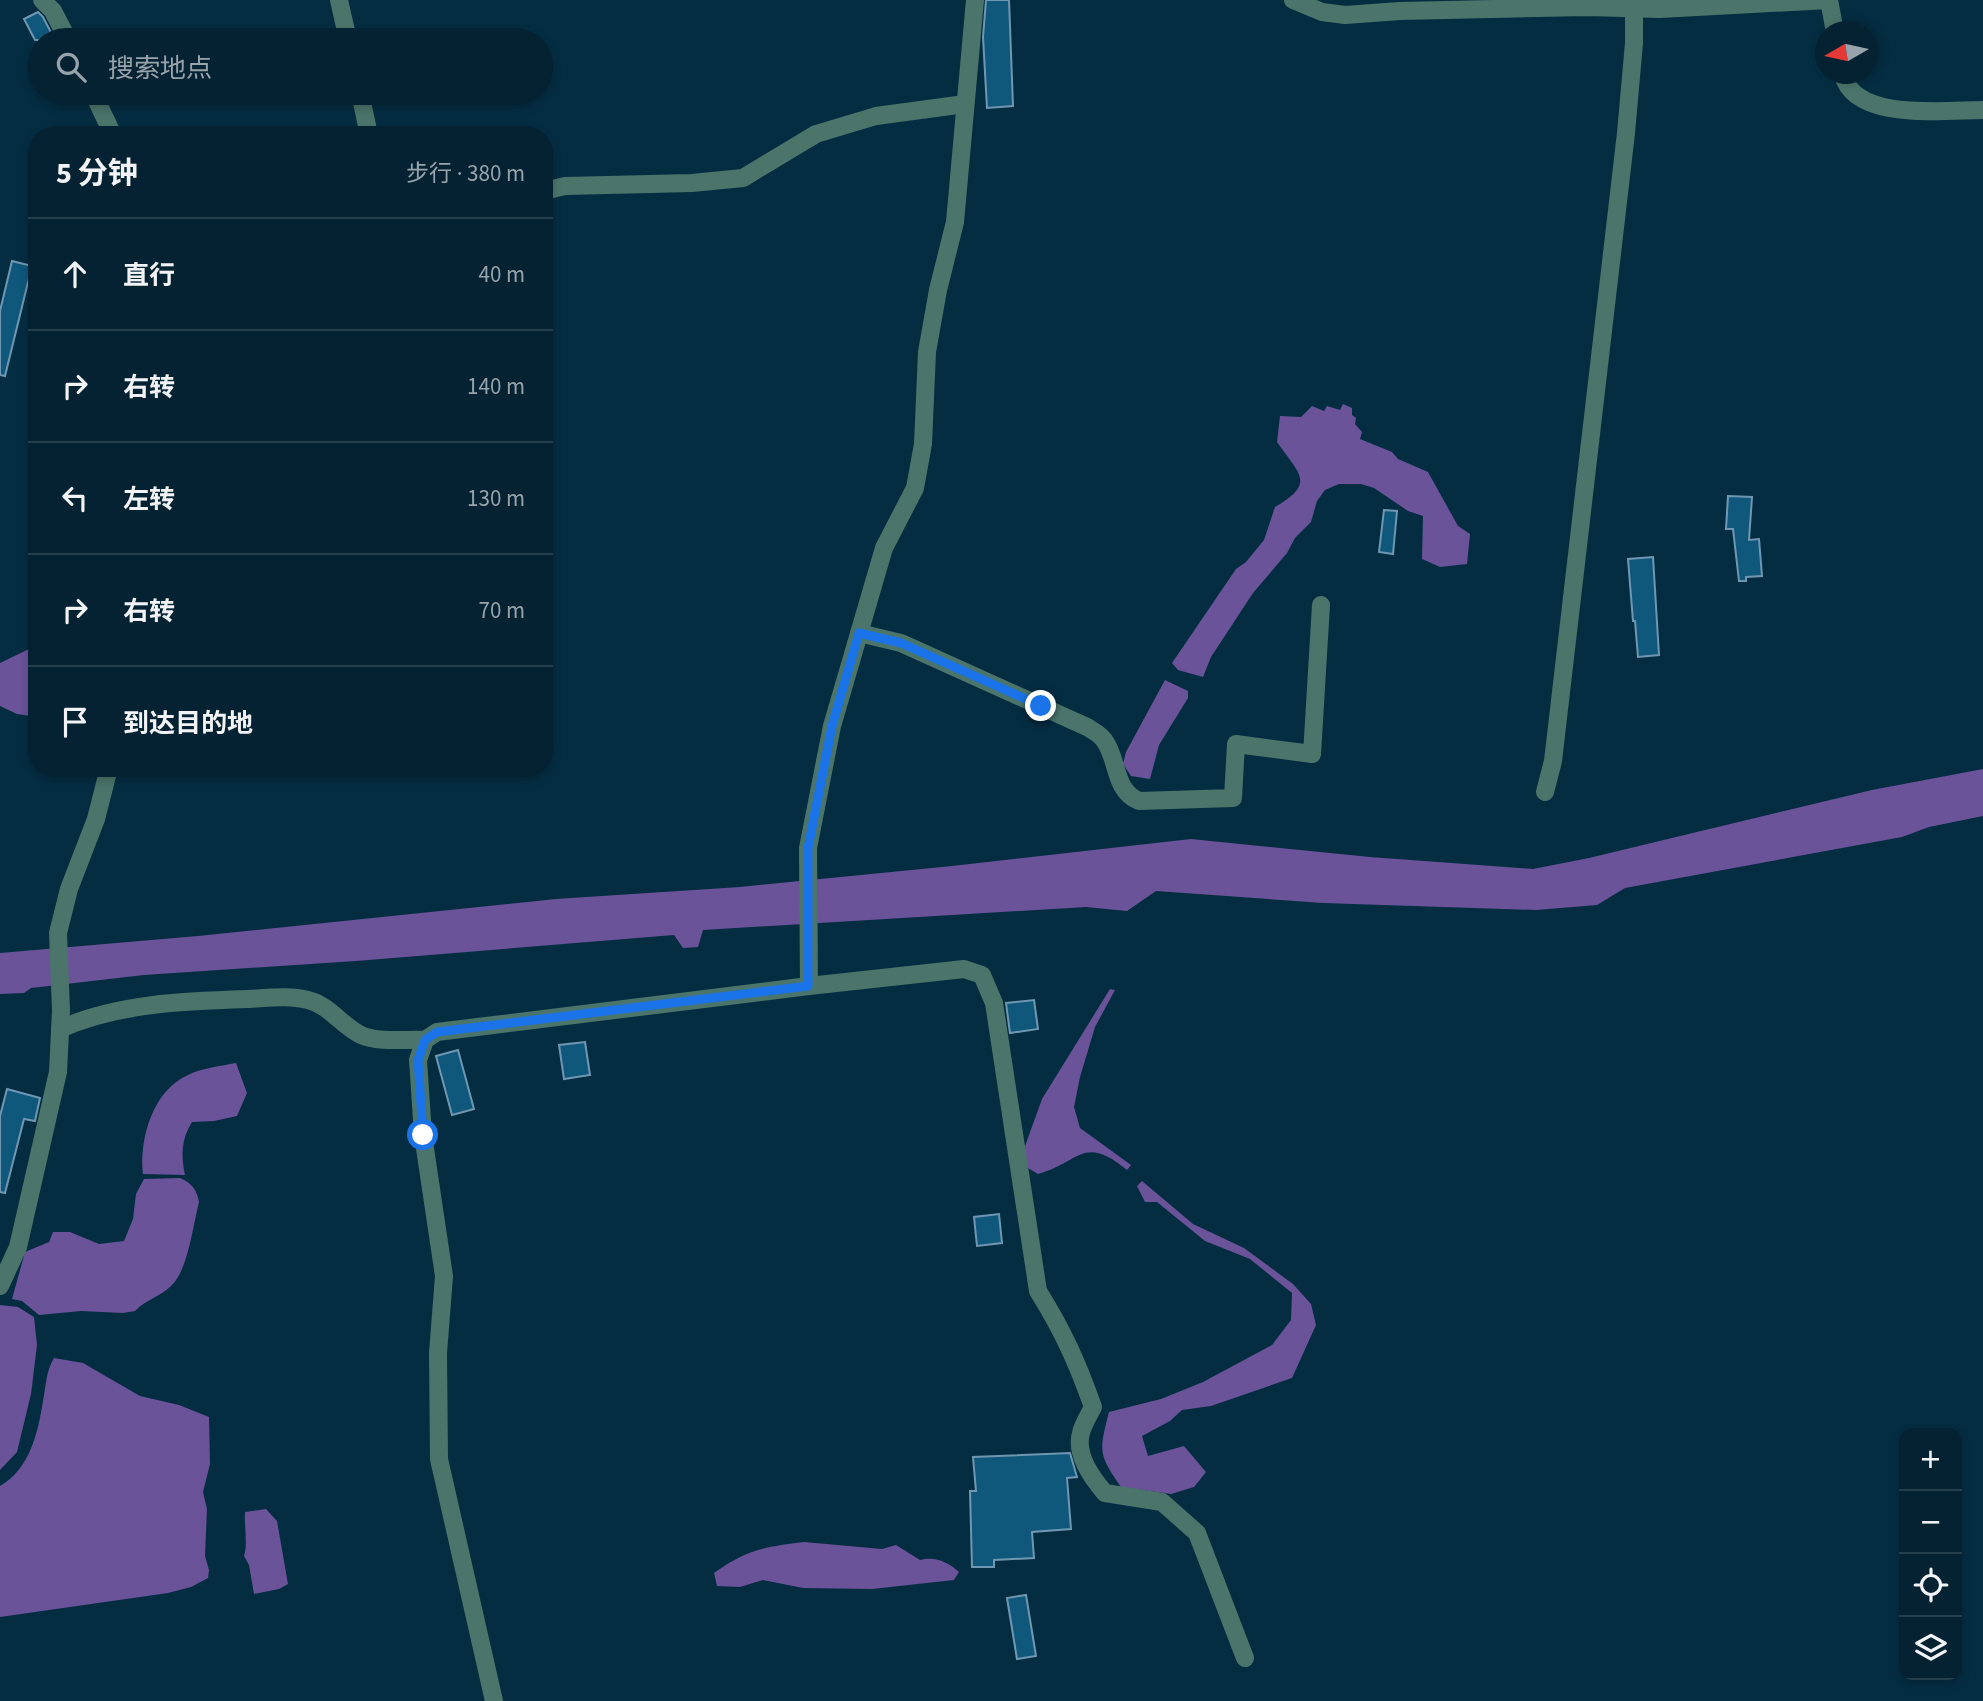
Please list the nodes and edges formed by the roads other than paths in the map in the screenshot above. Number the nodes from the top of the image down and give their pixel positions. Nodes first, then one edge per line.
1 (42, 0) edge
2 (339, 0) edge
3 (975, 0) edge
4 (1293, 0) edge
5 (1829, 0) edge
6 (1467, 5) edge
7 (1634, 8) junction
8 (1833, 21) edge
9 (62, 28) edge
10 (345, 28) edge
11 (1845, 84) edge
12 (965, 104) junction
13 (99, 105) edge
14 (363, 105) edge
15 (1983, 110) edge
16 (109, 126) edge
17 (367, 126) edge
18 (553, 189) edge
19 (1321, 605) dead end
20 (859, 633) junction
21 (107, 777) edge
22 (1545, 792) dead end
23 (808, 986) junction
24 (61, 1021) junction
25 (425, 1040) junction
26 (0, 1286) edge
27 (1245, 1658) dead end
28 (494, 1701) edge

1 - 9 street
2 - 10 street
3 - 12 street
4 - 6 street
5 - 7 street
5 - 8 street
6 - 7 street
7 - 22 street
11 - 15 street
12 - 18 street
12 - 20 street
13 - 16 street
14 - 17 street
19 - 20 street
20 - 23 street
21 - 24 street
23 - 25 street
23 - 27 street
24 - 25 street
24 - 26 street
25 - 28 street

